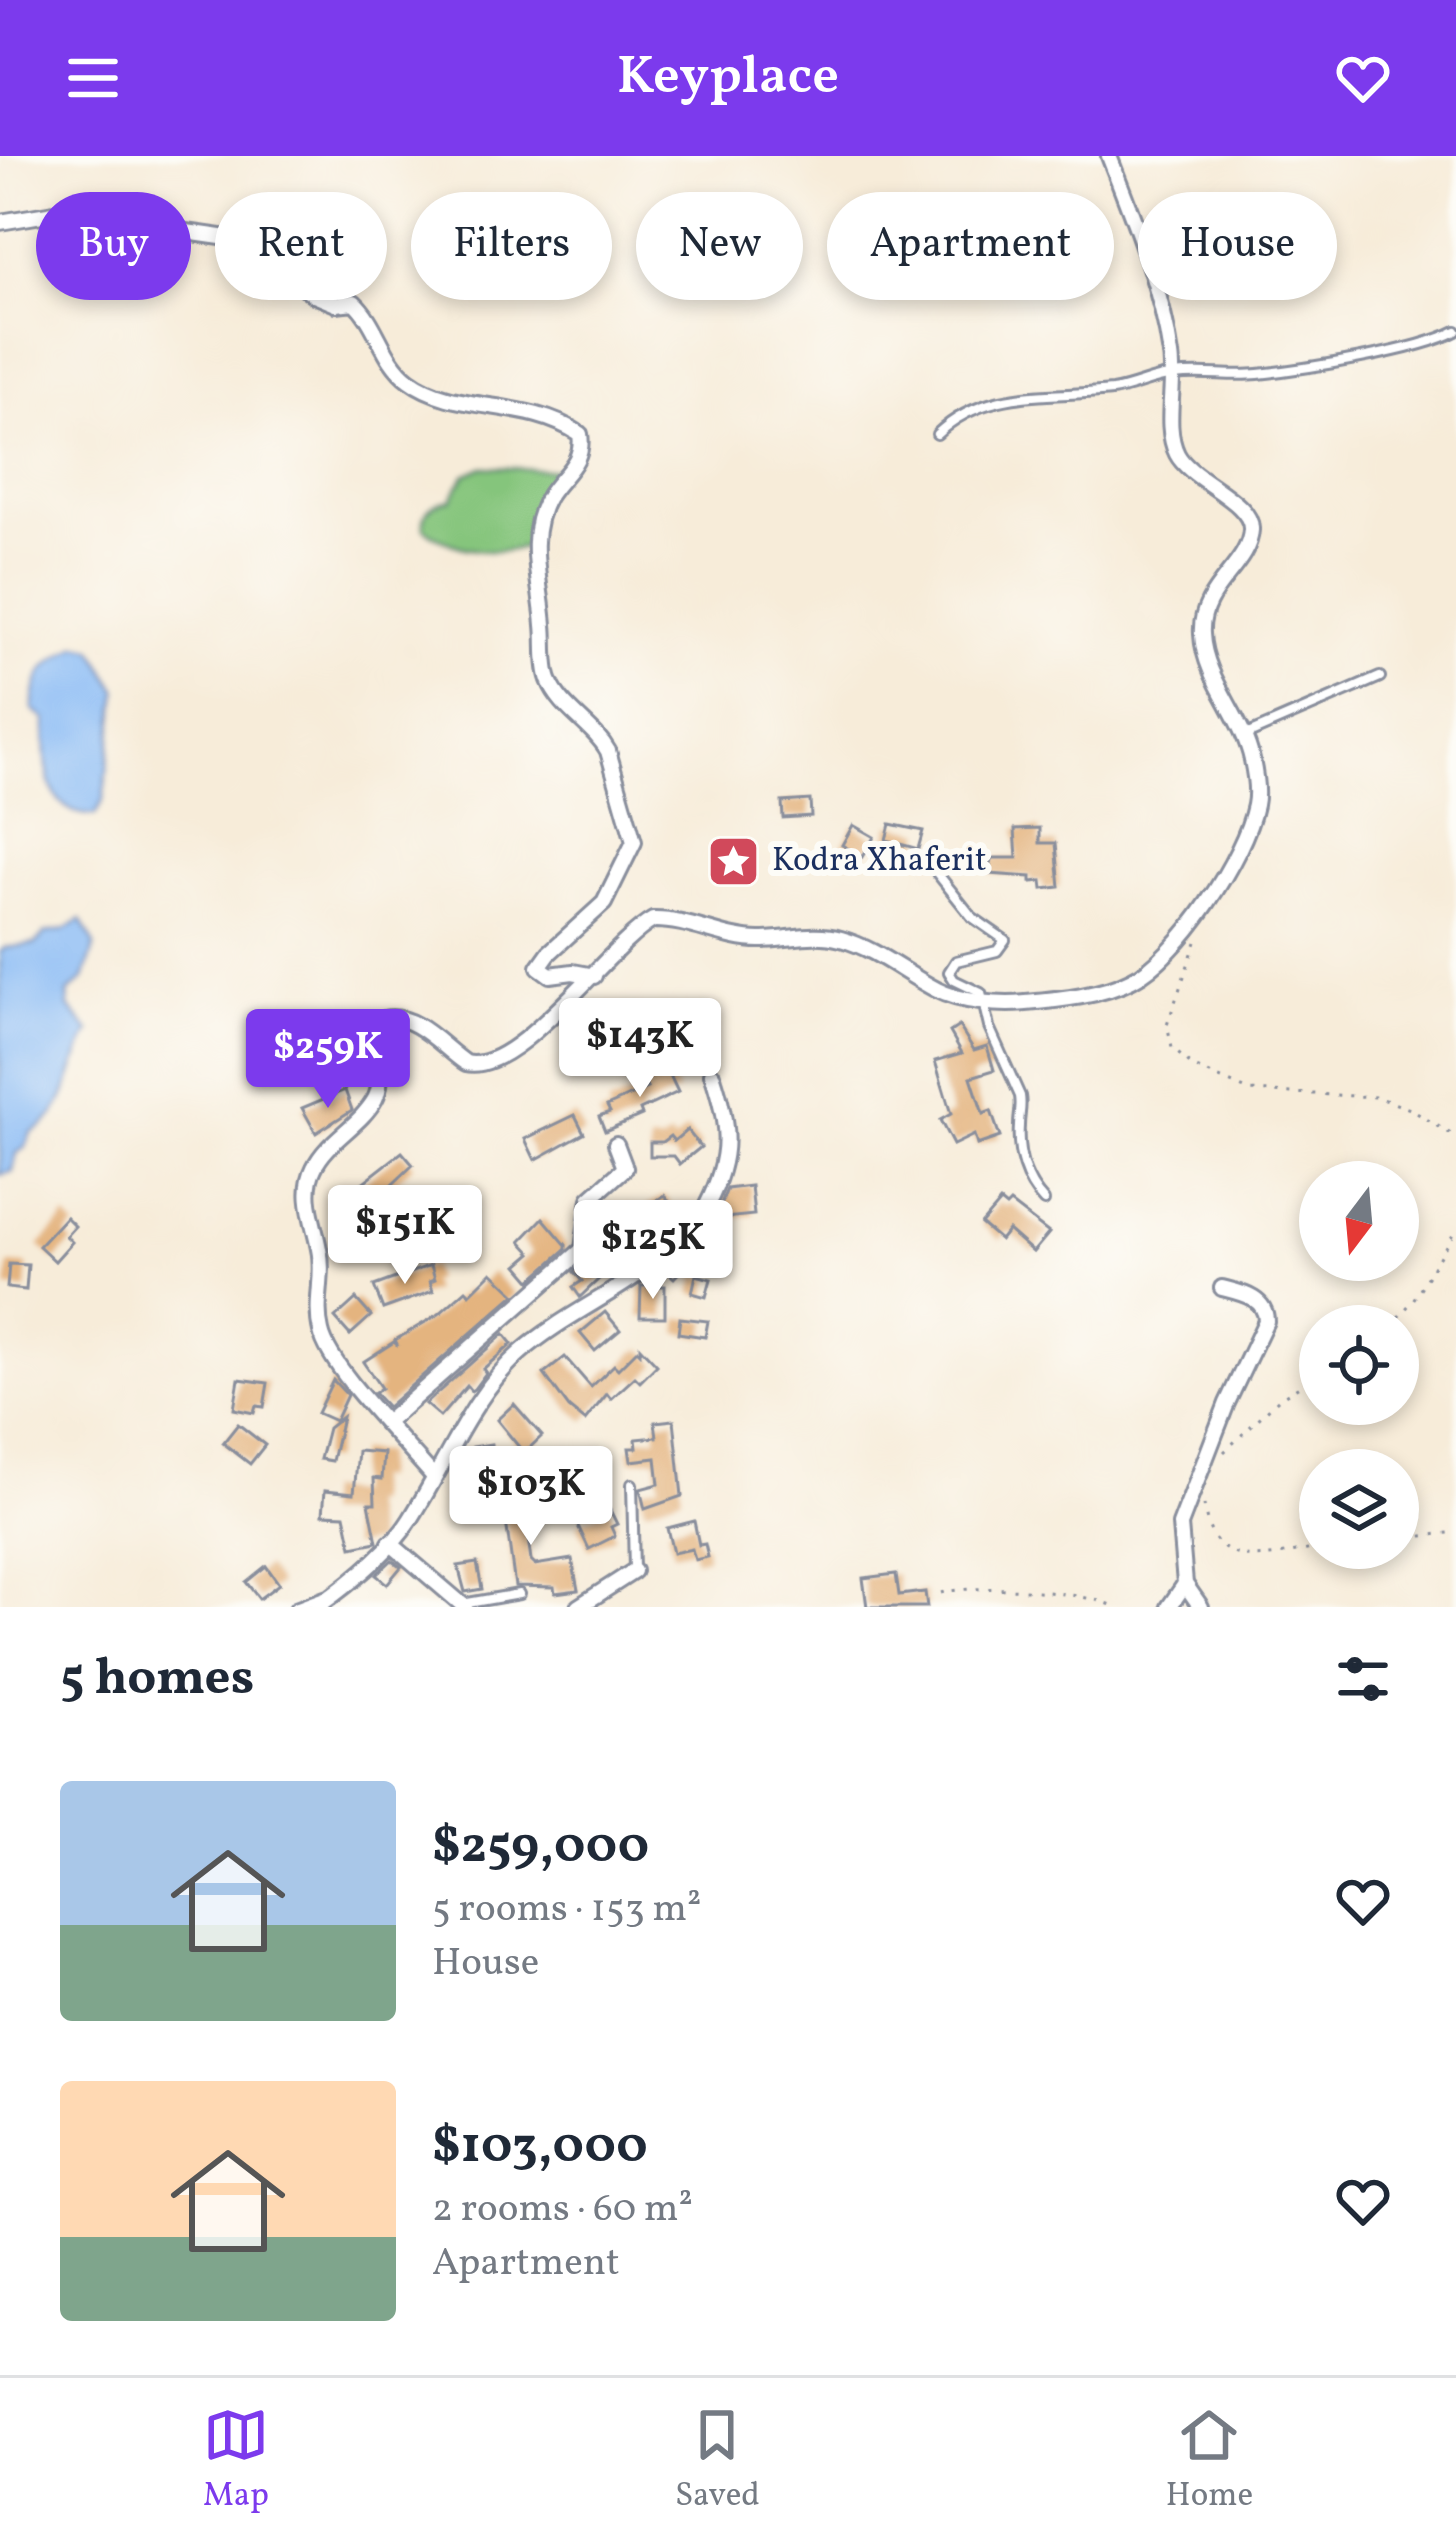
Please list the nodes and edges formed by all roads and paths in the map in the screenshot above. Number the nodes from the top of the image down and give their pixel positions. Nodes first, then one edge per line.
1 (1109, 156) edge
2 (0, 222) edge
3 (1456, 331) edge
4 (1173, 375) junction
5 (937, 434) dead end
6 (1379, 677) dead end
7 (1244, 735) junction
8 (937, 873) dead end
9 (1192, 927) junction
10 (594, 976) junction
11 (981, 1000) junction
12 (712, 1074) dead end
13 (1456, 1137) edge
14 (616, 1144) dead end
15 (1044, 1201) dead end
16 (1456, 1229) edge
17 (1222, 1288) dead end
18 (1409, 1305) edge
19 (1299, 1386) edge
20 (388, 1421) junction
21 (1223, 1453) dead end
22 (434, 1476) junction
23 (632, 1484) dead end
24 (1204, 1494) dead end
25 (1456, 1532) edge
26 (1419, 1536) edge
27 (390, 1543) junction
28 (1299, 1552) edge
29 (634, 1571) joint
30 (1185, 1583) junction
31 (334, 1593) junction
32 (941, 1593) dead end
33 (519, 1594) dead end
34 (321, 1606) edge
35 (463, 1606) edge
36 (295, 1607) edge
37 (578, 1607) edge
38 (1116, 1607) edge
39 (1169, 1607) edge
40 (1201, 1607) edge

1 - 4 street
2 - 10 street
3 - 4 lane
4 - 5 lane
4 - 7 street
6 - 7 lane
7 - 9 street
8 - 11 lane
9 - 11 street
9 - 13 path
10 - 11 street
10 - 20 street
11 - 15 lane
12 - 22 street
14 - 20 street
16 - 18 path
17 - 30 street
19 - 21 path
20 - 22 street
22 - 27 street
23 - 29 lane
24 - 28 path
25 - 26 path
27 - 31 street
27 - 35 street
29 - 37 street
30 - 39 street
30 - 40 street
31 - 34 street
31 - 36 lane
32 - 38 path
33 - 35 lane

